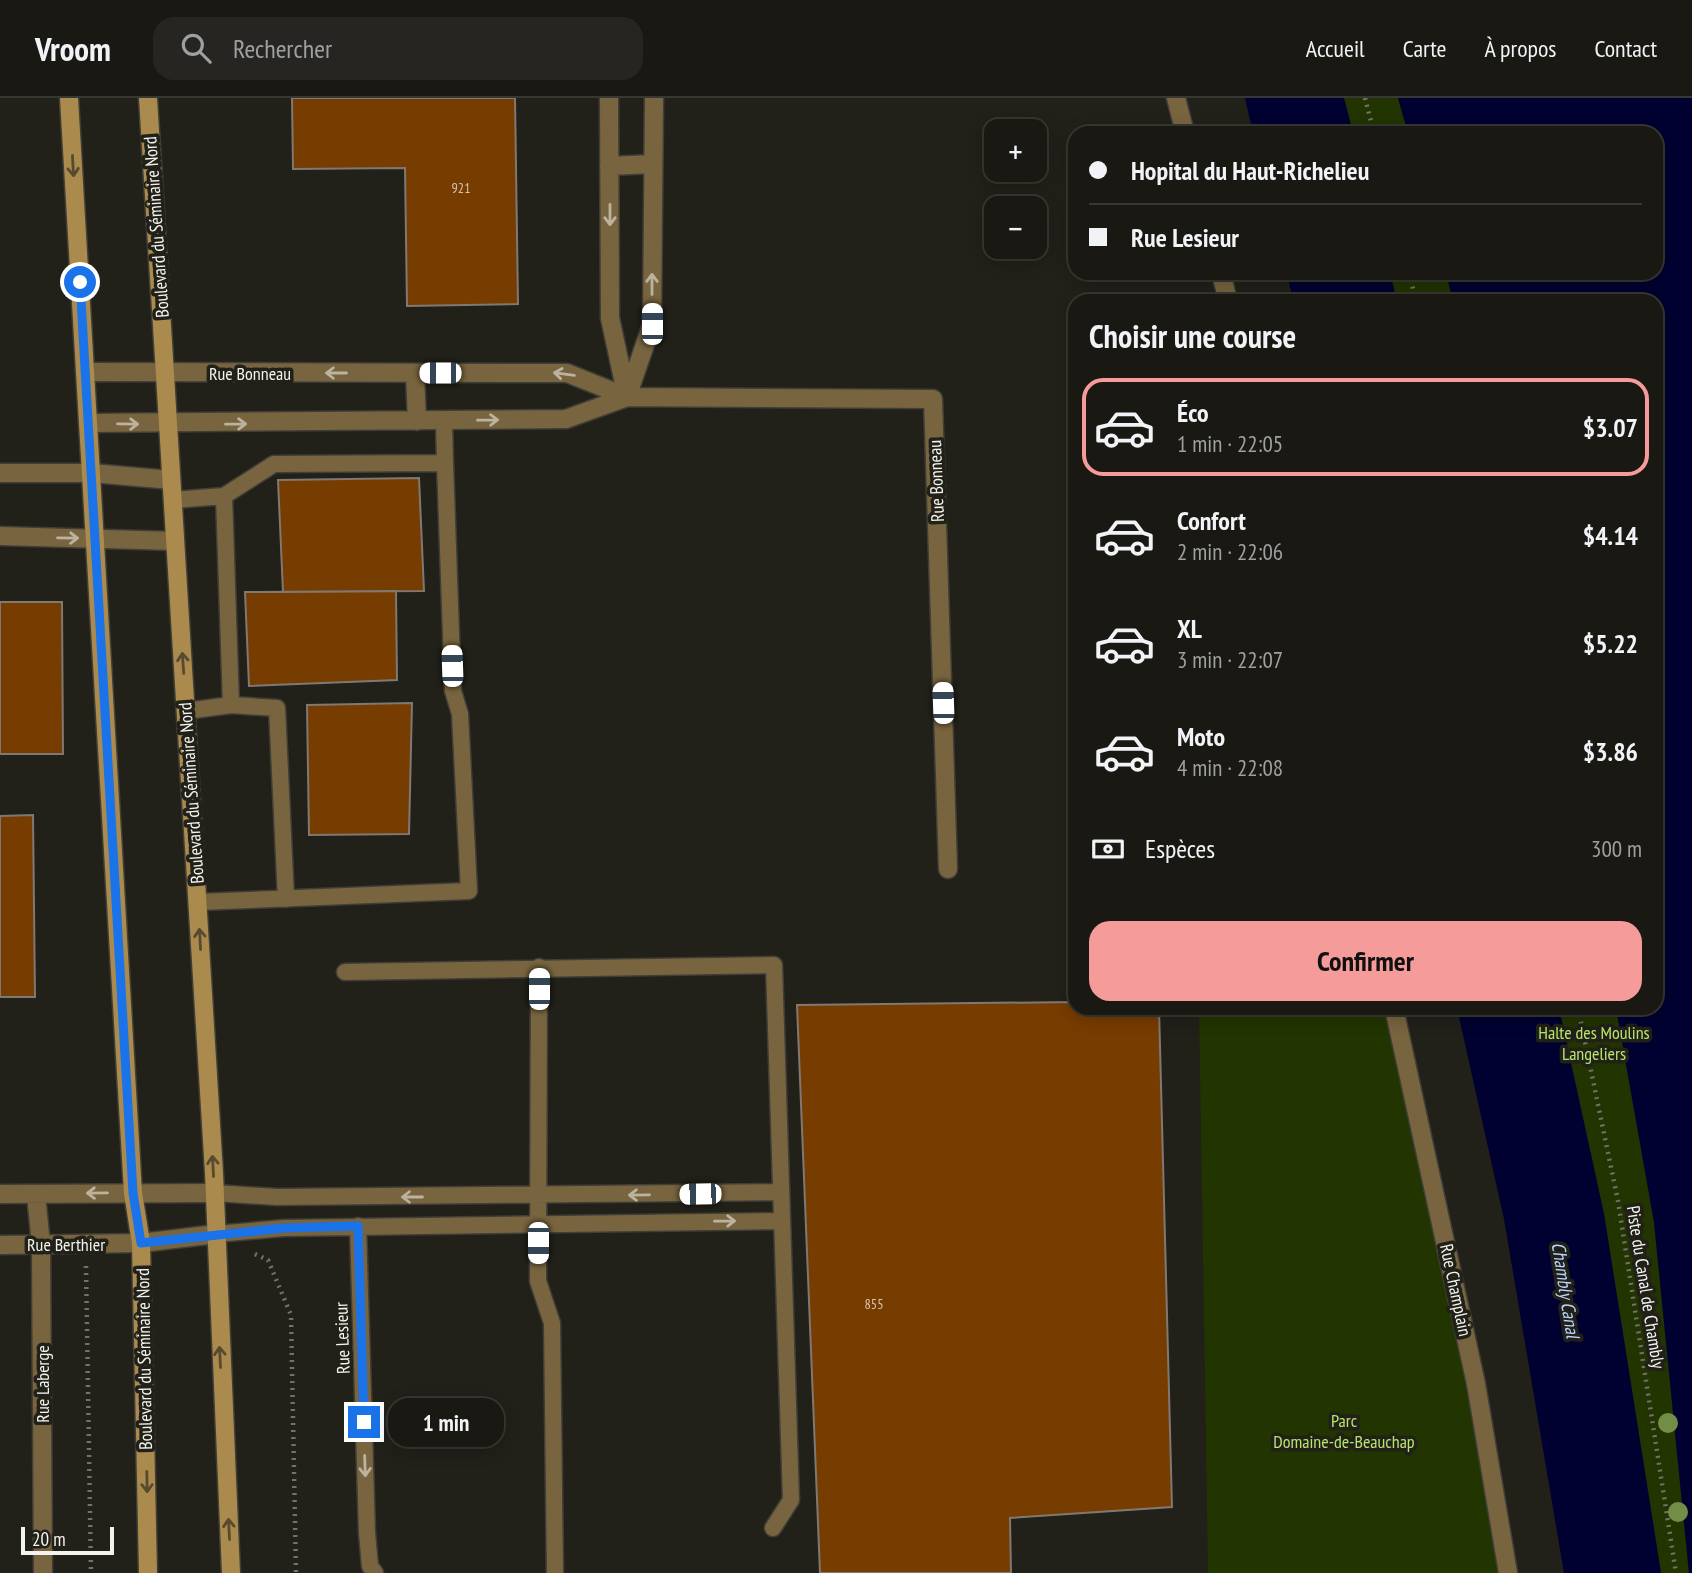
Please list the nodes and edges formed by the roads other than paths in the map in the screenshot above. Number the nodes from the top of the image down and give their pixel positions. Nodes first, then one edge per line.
1 (69, 98) edge
2 (148, 98) edge
3 (609, 98) edge
4 (654, 98) edge
5 (1177, 98) edge
6 (1183, 126) edge
7 (653, 164) junction
8 (609, 166) junction
9 (85, 372) junction
10 (165, 373) junction
11 (415, 373) junction
12 (627, 397) junction
13 (417, 421) junction
14 (444, 421) junction
15 (88, 423) junction
16 (168, 424) junction
17 (445, 463) junction
18 (0, 473) edge
19 (92, 473) junction
20 (171, 480) junction
21 (224, 496) junction
22 (173, 500) junction
23 (0, 536) edge
24 (95, 538) junction
25 (175, 541) junction
26 (231, 705) junction
27 (186, 711) junction
28 (948, 869) dead end
29 (286, 899) junction
30 (198, 902) junction
31 (539, 967) junction
32 (345, 972) dead end
33 (1396, 1015) edge
34 (781, 1192) junction
35 (133, 1193) junction
36 (215, 1193) junction
37 (0, 1194) edge
38 (36, 1195) junction
39 (537, 1196) junction
40 (782, 1221) junction
41 (538, 1224) junction
42 (358, 1226) junction
43 (216, 1234) junction
44 (141, 1243) junction
45 (41, 1244) junction
46 (0, 1245) edge
47 (773, 1528) dead end
48 (43, 1573) edge
49 (148, 1573) edge
50 (231, 1573) edge
51 (375, 1573) edge
52 (555, 1573) edge
53 (1508, 1573) edge

1 -> 9 main road, Boulevard du Séminaire Nord
2 - 10 main road, Boulevard du Séminaire Nord
3 - 8 street
4 - 7 street
5 - 6 street
7 - 8 street
12 -> 7 street
8 -> 12 street
9 - 10 street, Rue Bonneau
9 - 15 main road, Boulevard du Séminaire Nord
11 -> 10 street, Rue Bonneau
10 - 16 main road, Boulevard du Séminaire Nord
12 -> 11 street, Rue Bonneau
11 - 13 street
14 -> 12 street, Rue Bonneau
12 - 28 street, Rue Bonneau
13 - 14 street, Rue Bonneau
16 -> 13 street, Rue Bonneau
14 - 17 lane
15 -> 16 street, Rue Bonneau
15 - 19 main road, Boulevard du Séminaire Nord
16 - 20 main road, Boulevard du Séminaire Nord
17 - 21 lane
17 - 29 lane
18 - 19 street
19 - 20 street
19 - 24 main road, Boulevard du Séminaire Nord
20 - 22 main road, Boulevard du Séminaire Nord
21 - 22 lane
21 - 26 lane
22 - 25 main road, Boulevard du Séminaire Nord
23 -> 24 street
24 - 25 street
24 - 35 main road, Boulevard du Séminaire Nord
27 -> 25 main road, Boulevard du Séminaire Nord
26 - 27 lane
26 - 29 lane
27 - 30 main road, Boulevard du Séminaire Nord
29 - 30 lane
36 -> 30 main road, Boulevard du Séminaire Nord
31 - 32 lane
31 - 34 lane
31 - 39 lane
33 - 53 street, Rue Champlain
34 -> 39 lane
34 - 40 lane
35 - 36 street
35 -> 38 street
35 - 44 main road, Boulevard du Séminaire Nord
39 -> 36 lane
36 - 43 main road, Boulevard du Séminaire Nord
37 - 38 street
38 - 45 street, Rue Laberge
39 - 41 lane
41 -> 40 lane
40 - 47 lane
41 - 42 lane
41 - 52 lane
42 - 43 lane
42 -> 51 lane, Rue Lesieur
43 - 44 street, Rue Berthier
50 -> 43 main road, Boulevard du Séminaire Nord
44 - 45 street, Rue Berthier
44 -> 49 main road, Boulevard du Séminaire Nord
45 - 46 street, Rue Berthier
45 - 48 street, Rue Laberge

